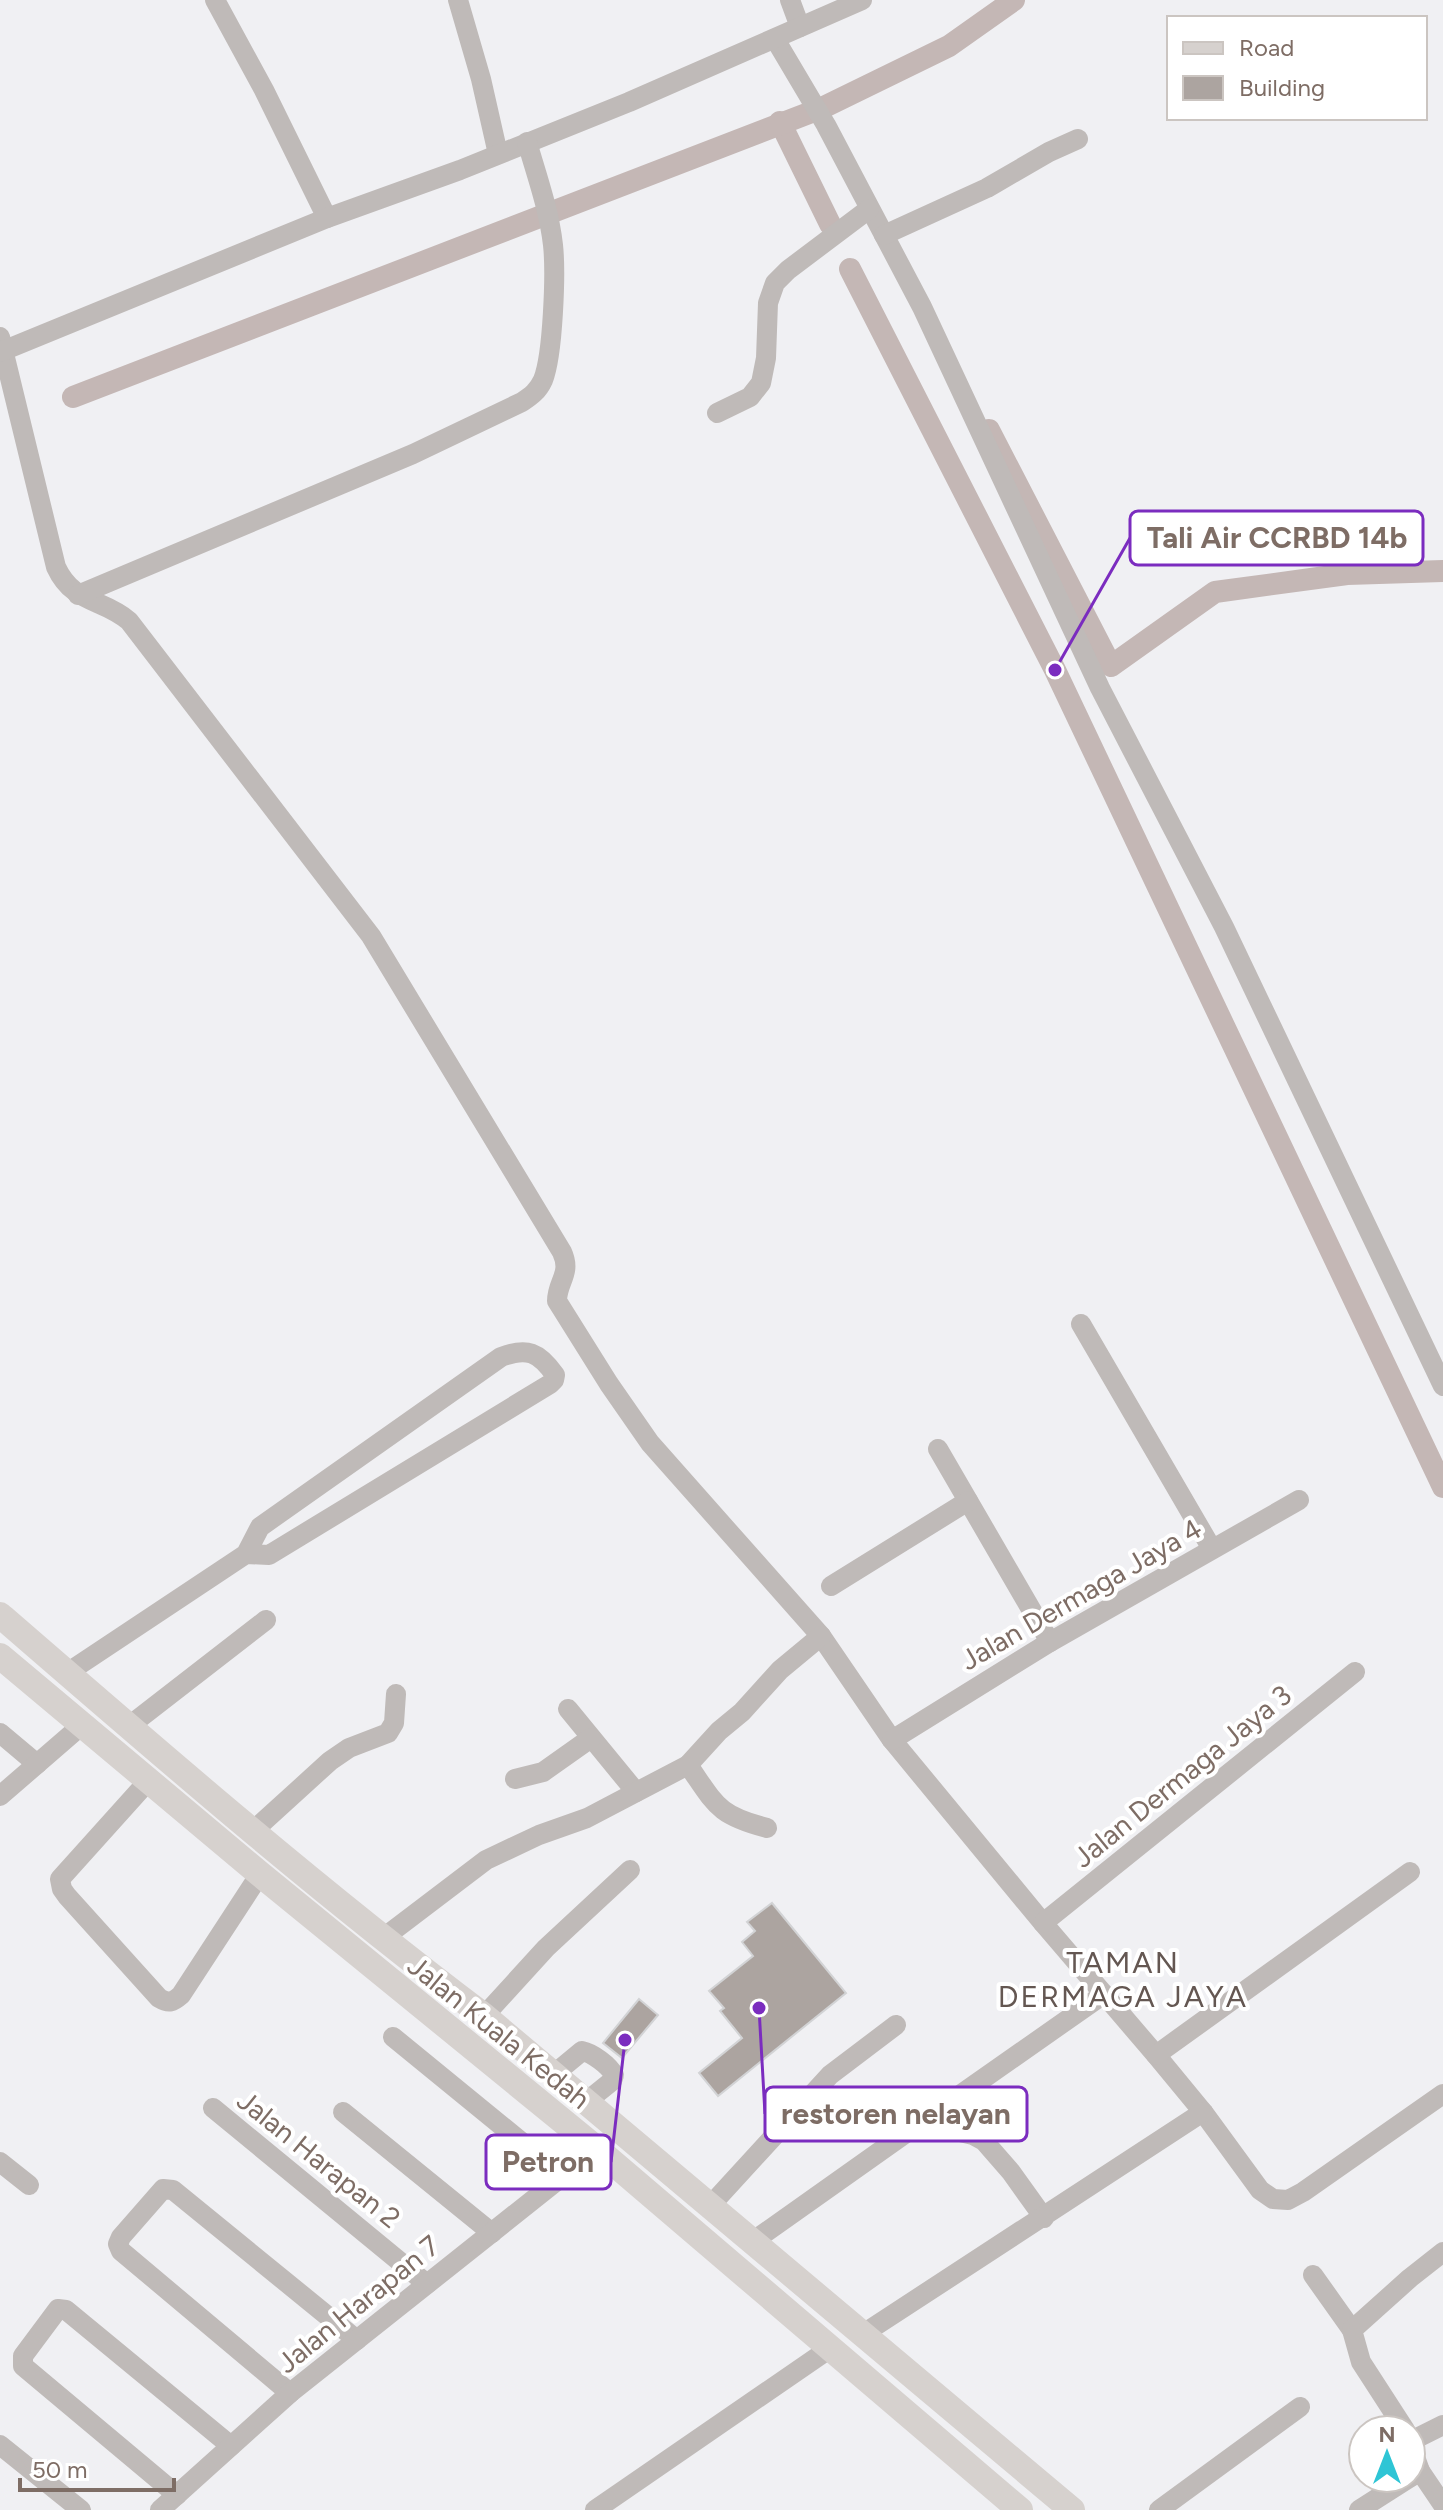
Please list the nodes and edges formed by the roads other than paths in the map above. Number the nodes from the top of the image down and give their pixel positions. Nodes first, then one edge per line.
1 (215, 0) edge
2 (458, 0) edge
3 (790, 0) edge
4 (862, 0) edge
5 (800, 27) junction
6 (775, 39) junction
7 (1078, 139) dead end
8 (527, 142) junction
9 (498, 154) junction
10 (869, 209) junction
11 (327, 218) junction
12 (884, 235) junction
13 (1, 346) edge
14 (717, 413) dead end
15 (78, 595) junction
16 (1081, 1324) dead end
17 (1443, 1386) edge
18 (938, 1449) dead end
19 (1299, 1500) dead end
20 (968, 1501) junction
21 (1212, 1549) junction
22 (246, 1554) junction
23 (831, 1586) dead end
24 (0, 1615) edge
25 (266, 1620) dead end
26 (821, 1636) junction
27 (1050, 1642) junction
28 (0, 1656) edge
29 (1355, 1672) dead end
30 (67, 1673) junction
31 (396, 1694) dead end
32 (568, 1709) dead end
33 (82, 1725) junction
34 (128, 1727) junction
35 (0, 1733) edge
36 (591, 1738) junction
37 (892, 1740) junction
38 (37, 1764) junction
39 (688, 1765) junction
40 (515, 1779) dead end
41 (149, 1780) junction
42 (636, 1792) junction
43 (0, 1796) edge
44 (767, 1828) dead end
45 (253, 1831) junction
46 (630, 1870) dead end
47 (1410, 1872) dead end
48 (260, 1874) junction
49 (1043, 1923) junction
50 (382, 1939) junction
51 (1104, 1994) junction
52 (484, 2016) junction
53 (896, 2025) dead end
54 (393, 2037) dead end
55 (483, 2055) junction
56 (1156, 2055) junction
57 (553, 2075) junction
58 (1443, 2094) edge
59 (586, 2102) junction
60 (213, 2108) dead end
61 (343, 2112) dead end
62 (1203, 2112) junction
63 (913, 2128) junction
64 (597, 2149) junction
65 (0, 2162) edge
66 (563, 2176) junction
67 (29, 2185) dead end
68 (710, 2206) junction
69 (1044, 2218) junction
70 (492, 2233) junction
71 (752, 2242) junction
72 (1443, 2252) edge
73 (1313, 2275) dead end
74 (427, 2284) junction
75 (1352, 2330) junction
76 (863, 2334) junction
77 (357, 2340) junction
78 (829, 2349) junction
79 (290, 2393) junction
80 (1300, 2407) dead end
81 (1395, 2414) edge
82 (0, 2445) edge
83 (231, 2446) junction
84 (1427, 2489) edge
85 (1384, 2494) edge
86 (177, 2495) junction
87 (1443, 2505) edge
88 (81, 2510) edge
89 (160, 2510) edge
90 (595, 2510) edge
91 (1020, 2510) edge
92 (1072, 2510) edge
93 (1159, 2510) edge
94 (1359, 2510) edge

1 - 11 street
2 - 9 street
3 - 5 street
4 - 5 street
5 - 6 street
6 - 8 street
6 - 10 street
7 - 12 street
8 - 9 street
8 - 15 street
9 - 11 street
10 - 12 street
10 - 14 street
11 - 13 street
12 - 17 street
13 - 15 street
15 - 26 street
16 - 21 street
18 - 20 street
19 - 21 street, Jalan Dermaga Jaya 4
20 - 23 street
20 - 27 street
21 - 27 street, Jalan Dermaga Jaya 4
22 - 22 street
22 - 30 street
24 - 30 main road, Jalan Kuala Kedah
25 - 34 street
26 - 37 street
26 - 39 street
27 - 37 street, Jalan Dermaga Jaya 4
28 - 33 main road, Jalan Kuala Kedah
29 - 49 street, Jalan Dermaga Jaya 3
30 - 34 main road, Jalan Kuala Kedah
31 - 45 street
32 - 36 street
33 - 38 street
33 - 41 main road, Jalan Kuala Kedah
34 - 45 main road, Jalan Kuala Kedah
35 - 38 street
36 - 40 street
36 - 42 street
37 - 49 street
38 - 43 street
39 - 42 street
39 - 44 street
41 - 48 main road, Jalan Kuala Kedah
41 - 48 street
42 - 50 street
45 - 50 main road, Jalan Kuala Kedah
46 - 52 street
47 - 56 street
48 - 55 main road, Jalan Kuala Kedah
49 - 51 street
50 - 52 main road, Jalan Kuala Kedah
51 - 56 street
51 - 63 street
52 - 55 main road
52 - 57 main road, Jalan Kuala Kedah
53 - 68 street
54 - 66 street
55 - 64 main road, Jalan Kuala Kedah
56 - 62 street
57 - 59 main road, Jalan Kuala Kedah
57 - 59 street
58 - 62 street
59 - 68 main road, Jalan Kuala Kedah
60 - 74 street, Jalan Harapan 2
61 - 70 street
62 - 69 street
63 - 69 street
63 - 71 street
64 - 66 street, Jalan Harapan 7
64 - 78 main road, Jalan Kuala Kedah
65 - 67 street
66 - 70 street, Jalan Harapan 7
68 - 71 main road, Jalan Kuala Kedah
69 - 76 street
70 - 74 street, Jalan Harapan 7
71 - 76 main road, Jalan Kuala Kedah
72 - 75 street
73 - 75 street
74 - 77 street, Jalan Harapan 7
75 - 81 street
76 - 92 main road, Jalan Kuala Kedah
77 - 79 street, Jalan Harapan 7
77 - 79 street
78 - 90 street
78 - 91 main road, Jalan Kuala Kedah
79 - 83 street, Jalan Harapan 7
80 - 93 street
82 - 88 street
83 - 86 street, Jalan Harapan 7
83 - 86 street
84 - 87 street
85 - 94 street
86 - 89 street, Jalan Harapan 7

